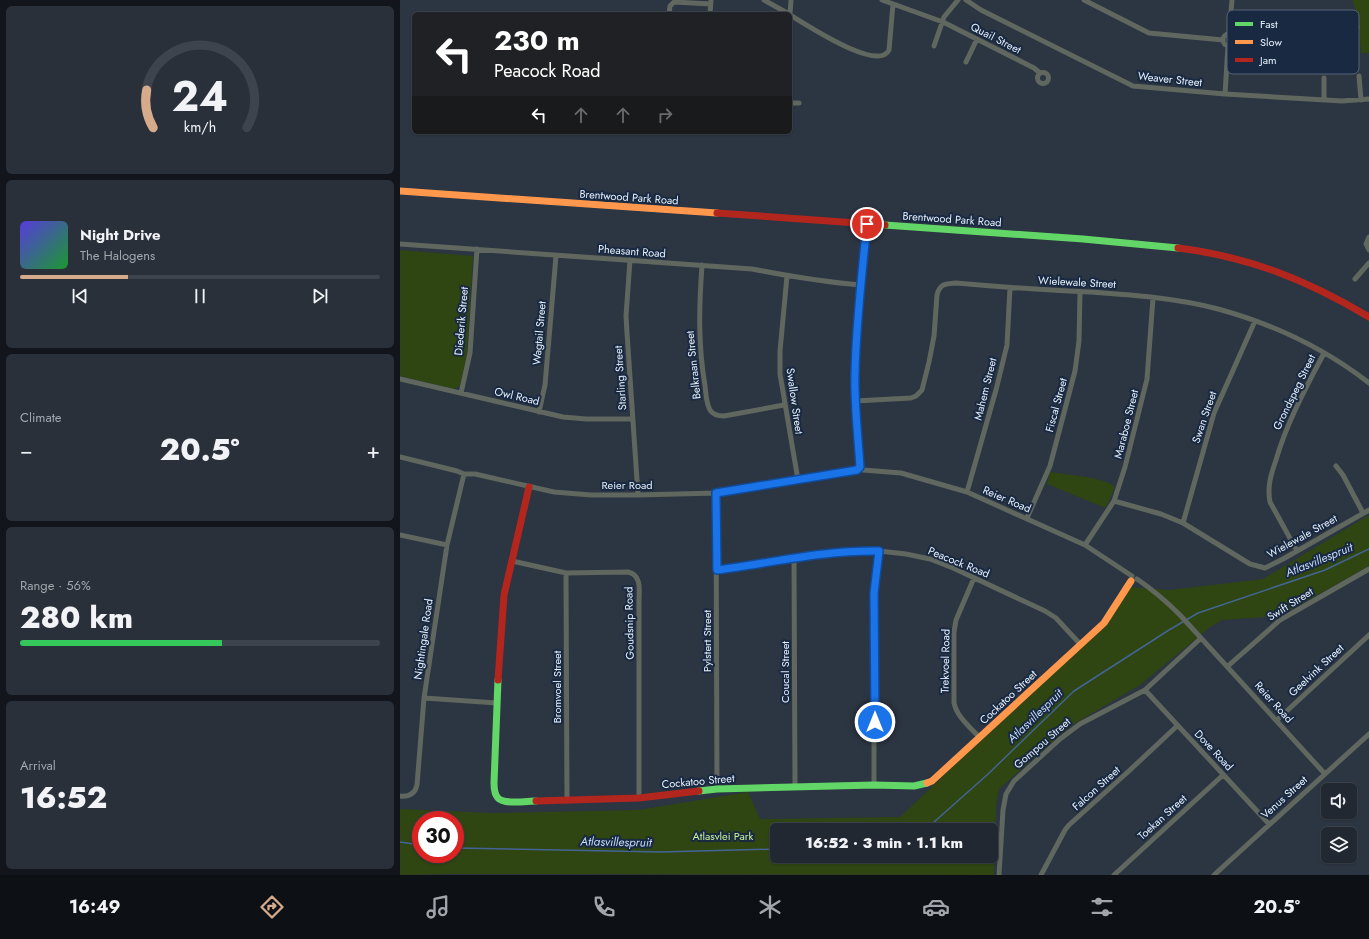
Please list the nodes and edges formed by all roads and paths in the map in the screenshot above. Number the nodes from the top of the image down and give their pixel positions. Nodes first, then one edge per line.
1 (764, 0) edge
2 (791, 0) edge
3 (882, 0) edge
4 (959, 0) edge
5 (966, 0) edge
6 (1084, 0) edge
7 (1232, 0) edge
8 (711, 2) edge
9 (893, 4) junction
10 (1231, 10) edge
11 (669, 12) edge
12 (710, 12) edge
13 (786, 12) edge
14 (790, 12) edge
15 (792, 15) edge
16 (943, 22) junction
17 (1227, 34) edge
18 (977, 39) junction
19 (1223, 40) junction
20 (1227, 45) edge
21 (934, 46) dead end
22 (966, 62) dead end
23 (1227, 62) edge
24 (1040, 73) dead end
25 (1359, 76) dead end
26 (1324, 78) dead end
27 (1225, 94) junction
28 (1324, 100) junction
29 (1361, 100) junction
30 (1369, 100) edge
31 (792, 103) edge
32 (799, 103) dead end
33 (400, 191) edge
34 (867, 224) junction
35 (1369, 237) edge
36 (400, 244) edge
37 (477, 249) junction
38 (1369, 250) edge
39 (556, 256) junction
40 (630, 260) junction
41 (1369, 263) edge
42 (702, 265) junction
43 (787, 276) junction
44 (1355, 279) dead end
45 (861, 284) junction
46 (1010, 288) junction
47 (1080, 292) junction
48 (1153, 298) junction
49 (1369, 317) edge
50 (1255, 322) junction
51 (1324, 353) junction
52 (400, 379) edge
53 (1369, 383) edge
54 (461, 393) junction
55 (855, 402) junction
56 (784, 405) junction
57 (538, 412) junction
58 (632, 419) junction
59 (400, 457) edge
60 (1336, 466) dead end
61 (860, 469) junction
62 (464, 474) junction
63 (798, 480) junction
64 (529, 487) junction
65 (967, 492) junction
66 (716, 493) junction
67 (638, 495) junction
68 (1114, 501) junction
69 (1369, 510) edge
70 (1363, 513) junction
71 (1027, 518) junction
72 (1183, 523) junction
73 (400, 535) edge
74 (447, 545) junction
75 (1085, 545) junction
76 (1297, 550) junction
77 (879, 551) junction
78 (794, 557) junction
79 (512, 561) junction
80 (1369, 569) edge
81 (717, 570) junction
82 (566, 573) junction
83 (974, 578) junction
84 (1133, 579) junction
85 (1369, 635) edge
86 (1201, 638) junction
87 (1080, 644) junction
88 (1228, 666) junction
89 (1145, 690) junction
90 (424, 698) junction
91 (497, 703) junction
92 (1277, 720) junction
93 (1177, 726) junction
94 (1369, 734) edge
95 (980, 738) junction
96 (1223, 774) junction
97 (1325, 774) junction
98 (874, 785) junction
99 (796, 788) junction
100 (717, 789) junction
101 (400, 796) edge
102 (639, 798) junction
103 (567, 800) junction
104 (1269, 824) junction
105 (998, 875) edge
106 (1042, 875) edge
107 (1114, 875) edge
108 (1214, 875) edge

1 - 13 street
2 - 14 street
3 - 9 street, Quail Street
4 - 5 street
4 - 16 street
5 - 27 street, Weaver Street
6 - 19 street
7 - 10 street
8 - 11 street
8 - 12 street
9 - 15 street
9 - 16 street, Quail Street
16 - 18 street, Quail Street
16 - 21 street
17 - 19 street
18 - 22 street
18 - 24 street, Quail Street
19 - 20 street
23 - 27 street
25 - 29 street
26 - 28 street
27 - 28 street, Weaver Street
28 - 29 street, Weaver Street
29 - 30 street, Weaver Street
31 - 32 street
33 - 34 street, Brentwood Park Road
34 - 45 street
34 - 49 street, Brentwood Park Road
35 - 38 street
36 - 37 street, Pheasant Road
37 - 39 street, Pheasant Road
37 - 54 street, Diederik Street
39 - 40 street, Pheasant Road
39 - 57 street, Wagtail Street
40 - 42 street, Pheasant Road
40 - 58 street, Starling Street
41 - 44 street
42 - 43 street, Pheasant Road
42 - 56 street, Belkraan Street
43 - 45 street, Pheasant Road
43 - 56 street, Swallow Street
45 - 55 street
46 - 47 street, Wielewale Street
46 - 55 street, Wielewale Street
46 - 65 street, Mahem Street
47 - 48 street, Wielewale Street
47 - 71 street, Fiscal Street
48 - 50 street, Wielewale Street
48 - 68 street, Maraboe Street
50 - 51 street, Wielewale Street
50 - 72 street, Swan Street
51 - 53 street, Wielewale Street
51 - 76 street, Grondspeg Street
52 - 54 street, Owl Road
54 - 57 street, Owl Road
55 - 61 street
56 - 63 street, Swallow Street
57 - 58 street, Owl Road
58 - 67 street, Starling Street
59 - 62 street, Reier Road
60 - 70 street
61 - 63 street, Reier Road
61 - 65 street, Reier Road
62 - 64 street, Reier Road
62 - 74 street, Nightingale Road
63 - 66 street, Reier Road
64 - 67 street, Reier Road
64 - 79 street, Cockatoo Street
65 - 71 street, Reier Road
66 - 67 street, Reier Road
66 - 81 street, Pylstert Street
68 - 72 street, Wielewale Street
68 - 75 street, Maraboe Street
69 - 70 street, Wielewale Street
70 - 76 street, Wielewale Street
71 - 75 street, Reier Road
72 - 76 street, Wielewale Street
73 - 74 street
74 - 90 street, Nightingale Road
75 - 84 street, Reier Road
77 - 78 street, Peacock Road
77 - 83 street, Peacock Road
77 - 98 street
78 - 81 street, Peacock Road
78 - 99 street, Coucal Street
79 - 82 street, Goudsnip Road
79 - 91 street, Cockatoo Street
80 - 88 street, Swift Street
81 - 100 street, Pylstert Street
82 - 102 street, Goudsnip Road
82 - 103 street, Bromvoel Street
83 - 87 street, Peacock Road
83 - 95 street, Trekvoel Road
84 - 86 street, Reier Road
84 - 87 street, Cockatoo Street
85 - 92 street, Geelvink Street
86 - 88 street, Reier Road
86 - 89 street, Gompou Street
87 - 95 street, Cockatoo Street
88 - 92 street, Reier Road
89 - 93 street, Dove Road
89 - 105 street, Gompou Street
90 - 91 street
90 - 101 street, Nightingale Road
91 - 103 street, Cockatoo Street
92 - 97 street, Reier Road
93 - 96 street, Dove Road
93 - 106 street, Falcon Street
94 - 97 street, Venus Street
95 - 98 street, Cockatoo Street
96 - 104 street, Dove Road
96 - 107 street, Toekan Street
97 - 104 street, Venus Street
98 - 99 street, Cockatoo Street
99 - 100 street, Cockatoo Street
100 - 102 street, Cockatoo Street
102 - 103 street, Cockatoo Street
104 - 108 street, Venus Street

